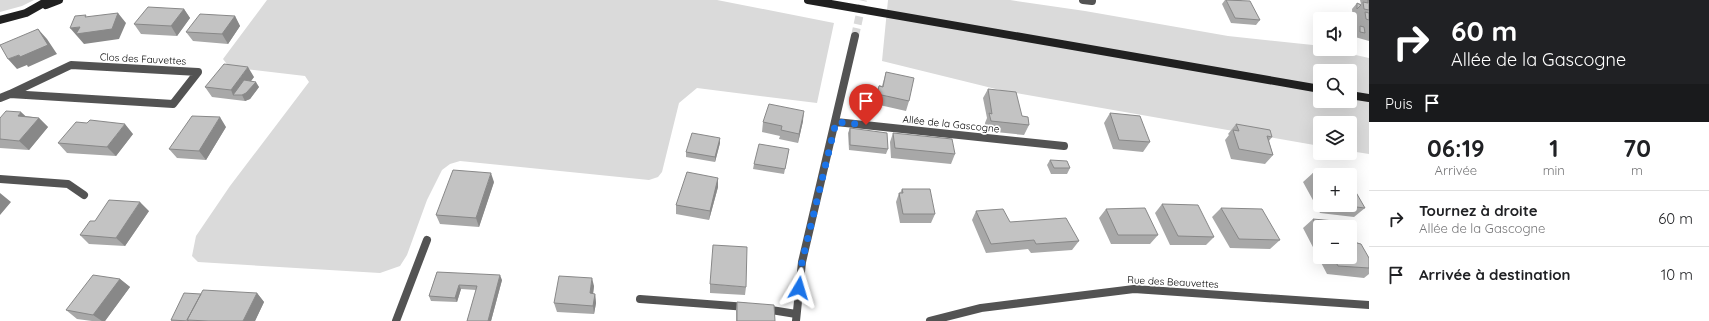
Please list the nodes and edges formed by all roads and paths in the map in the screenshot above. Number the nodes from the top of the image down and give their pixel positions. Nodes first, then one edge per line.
1 (49, 0) edge
2 (58, 0) edge
3 (808, 0) edge
4 (1083, 0) edge
5 (1092, 1) edge
6 (34, 9) junction
7 (0, 20) edge
8 (855, 36) tunnel mouth
9 (1313, 88) edge
10 (10, 94) junction
11 (1357, 96) edge
12 (0, 98) edge
13 (1369, 98) edge
14 (836, 122) junction
15 (1064, 146) dead end
16 (0, 179) edge
17 (84, 195) dead end
18 (427, 240) dead end
19 (640, 299) dead end
20 (1369, 305) edge
21 (796, 317) edge
22 (396, 321) edge
23 (930, 321) edge

1 - 6 main road
2 - 6 main road
3 - 9 main road
4 - 5 street
6 - 7 main road
8 - 14 street
10 - 10 street, Clos des Fauvettes
10 - 12 street, Clos des Fauvettes
11 - 13 main road
14 - 15 street, Allée de la Gascogne
14 - 21 street
16 - 17 street
18 - 22 street
19 - 21 street
20 - 23 street, Rue des Beauvettes

